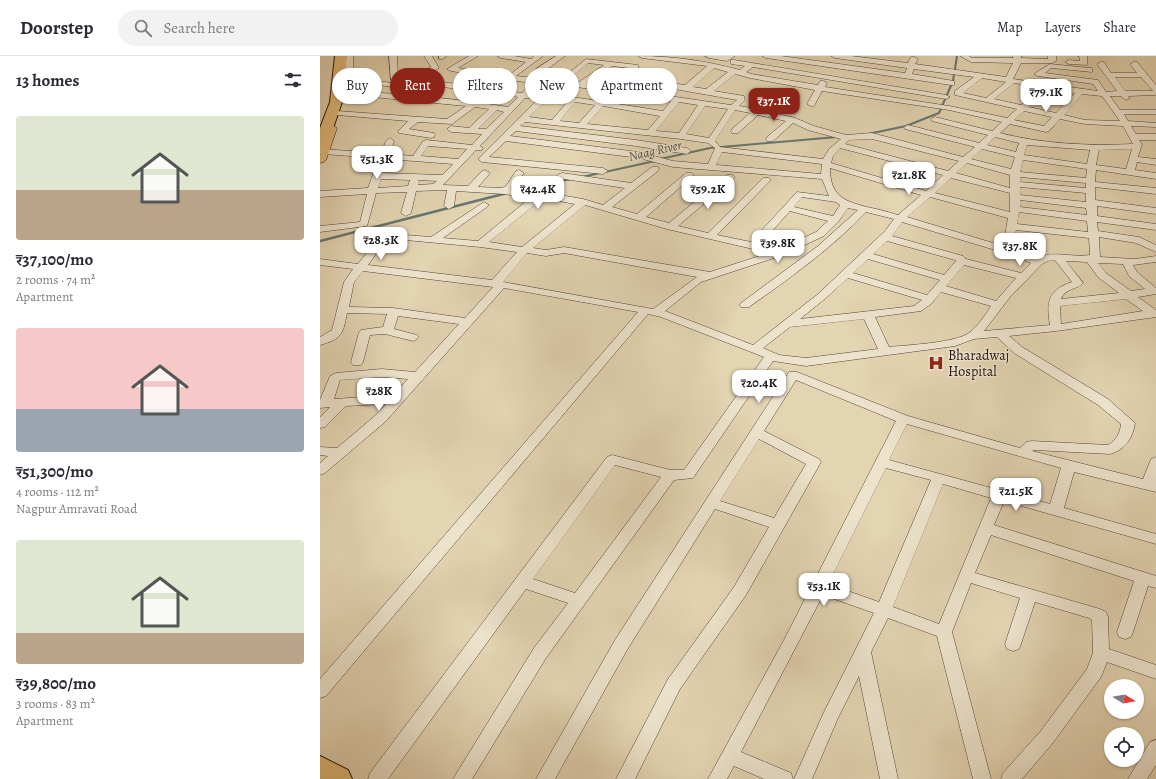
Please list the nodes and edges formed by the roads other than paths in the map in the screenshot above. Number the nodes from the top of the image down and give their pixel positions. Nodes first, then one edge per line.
1 (336, 56) edge
2 (340, 56) edge
3 (345, 56) edge
4 (349, 56) edge
5 (393, 56) edge
6 (428, 56) edge
7 (474, 56) edge
8 (503, 56) edge
9 (539, 56) edge
10 (646, 56) edge
11 (710, 56) edge
12 (766, 56) edge
13 (834, 56) edge
14 (890, 56) edge
15 (964, 56) edge
16 (1083, 56) edge
17 (565, 57) edge
18 (984, 58) edge
19 (732, 59) edge
20 (1052, 59) edge
21 (1017, 60) edge
22 (532, 61) junction
23 (586, 61) junction
24 (496, 64) dead end
25 (611, 64) junction
26 (1101, 64) dead end
27 (1118, 64) dead end
28 (1134, 64) dead end
29 (713, 65) junction
30 (751, 65) junction
31 (911, 66) junction
32 (635, 67) joint
33 (344, 68) edge
34 (349, 68) edge
35 (394, 68) edge
36 (435, 68) edge
37 (550, 68) edge
38 (578, 68) edge
39 (445, 69) edge
40 (451, 70) joint
41 (1089, 70) dead end
42 (517, 72) edge
43 (738, 72) junction
44 (1041, 72) junction
45 (1109, 75) junction
46 (908, 76) junction
47 (979, 76) junction
48 (1144, 76) junction
49 (826, 77) junction
50 (761, 78) junction
51 (1010, 80) junction
52 (1027, 82) junction
53 (790, 83) junction
54 (951, 83) dead end
55 (580, 85) joint
56 (587, 86) edge
57 (677, 86) edge
58 (1047, 87) junction
59 (687, 88) junction
60 (753, 88) dead end
61 (819, 88) junction
62 (898, 89) junction
63 (1156, 90) edge
64 (445, 91) edge
65 (709, 91) junction
66 (783, 92) dead end
67 (1080, 92) junction
68 (1105, 94) junction
69 (1122, 94) junction
70 (524, 95) joint
71 (1143, 96) edge
72 (946, 97) dead end
73 (677, 99) edge
74 (445, 100) edge
75 (890, 100) junction
76 (449, 101) junction
77 (987, 101) junction
78 (453, 102) edge
79 (703, 103) junction
80 (340, 104) edge
81 (472, 104) joint
82 (538, 104) edge
83 (569, 104) edge
84 (601, 104) edge
85 (608, 104) edge
86 (673, 104) edge
87 (811, 104) dead end
88 (733, 107) junction
89 (495, 108) junction
90 (1023, 108) junction
91 (438, 110) dead end
92 (509, 110) junction
93 (757, 112) junction
94 (1118, 112) junction
95 (1137, 112) junction
96 (337, 113) junction
97 (665, 114) junction
98 (1058, 116) junction
99 (416, 119) junction
100 (522, 119) junction
101 (935, 119) dead end
102 (792, 120) junction
103 (1008, 121) junction
104 (555, 122) junction
105 (1126, 124) junction
106 (581, 125) junction
107 (1156, 125) edge
108 (908, 127) dead end
109 (513, 128) junction
110 (1046, 128) junction
111 (451, 129) dead end
112 (471, 131) junction
113 (734, 131) dead end
114 (487, 132) junction
115 (650, 133) junction
116 (431, 134) dead end
117 (994, 134) junction
118 (681, 136) junction
119 (320, 137) edge
120 (844, 137) junction
121 (1156, 137) edge
122 (504, 138) junction
123 (770, 139) dead end
124 (390, 141) dead end
125 (1024, 142) junction
126 (1137, 143) junction
127 (1048, 144) junction
128 (715, 145) junction
129 (839, 146) junction
130 (980, 146) junction
131 (1150, 146) dead end
132 (473, 147) junction
133 (1095, 148) junction
134 (492, 149) junction
135 (687, 150) dead end
136 (321, 152) edge
137 (385, 156) junction
138 (1019, 156) junction
139 (415, 158) junction
140 (1134, 159) junction
141 (964, 160) junction
142 (459, 162) junction
143 (1156, 162) edge
144 (827, 163) junction
145 (1091, 166) junction
146 (711, 167) junction
147 (654, 169) dead end
148 (603, 171) dead end
149 (519, 172) dead end
150 (565, 172) junction
151 (1130, 172) junction
152 (485, 173) dead end
153 (1016, 173) junction
154 (689, 175) dead end
155 (949, 175) junction
156 (377, 176) junction
157 (1156, 176) edge
158 (415, 177) junction
159 (730, 177) dead end
160 (826, 177) junction
161 (444, 178) junction
162 (766, 180) dead end
163 (1091, 185) junction
164 (632, 186) junction
165 (436, 187) junction
166 (412, 188) junction
167 (452, 188) junction
168 (470, 190) junction
169 (372, 191) junction
170 (1016, 191) junction
171 (1156, 191) edge
172 (509, 192) junction
173 (320, 194) edge
174 (928, 194) junction
175 (539, 196) junction
176 (583, 202) junction
177 (842, 202) junction
178 (1092, 204) junction
179 (484, 205) dead end
180 (449, 206) dead end
181 (605, 208) junction
182 (788, 208) junction
183 (864, 209) junction
184 (1156, 211) edge
185 (1014, 212) junction
186 (406, 213) dead end
187 (639, 218) junction
188 (900, 218) junction
189 (1093, 218) junction
190 (835, 220) junction
191 (1011, 226) junction
192 (671, 227) junction
193 (1156, 227) edge
194 (320, 229) edge
195 (1094, 235) junction
196 (710, 236) junction
197 (960, 236) junction
198 (885, 237) junction
199 (434, 239) junction
200 (480, 244) junction
201 (753, 246) junction
202 (1156, 249) edge
203 (524, 250) junction
204 (1009, 251) junction
205 (779, 253) junction
206 (942, 254) junction
207 (867, 255) junction
208 (1058, 257) junction
209 (1092, 258) junction
210 (1154, 259) edge
211 (808, 260) junction
212 (962, 261) junction
213 (1126, 261) junction
214 (320, 262) edge
215 (1038, 262) junction
216 (363, 267) junction
217 (846, 274) junction
218 (712, 276) junction
219 (1023, 277) junction
220 (948, 279) junction
221 (498, 284) junction
222 (940, 288) junction
223 (1154, 291) edge
224 (1129, 296) junction
225 (930, 299) junction
226 (1054, 303) junction
227 (745, 305) dead end
228 (999, 305) junction
229 (342, 310) junction
230 (393, 311) junction
231 (651, 311) junction
232 (1155, 313) edge
233 (868, 315) junction
234 (468, 322) junction
235 (787, 324) junction
236 (1056, 328) junction
237 (387, 330) junction
238 (1000, 334) junction
239 (972, 336) junction
240 (413, 337) dead end
241 (320, 342) edge
242 (755, 349) junction
243 (885, 352) junction
244 (771, 355) junction
245 (357, 362) dead end
246 (795, 368) junction
247 (418, 376) junction
248 (397, 399) junction
249 (343, 402) junction
250 (323, 404) edge
251 (904, 419) junction
252 (320, 424) edge
253 (757, 433) junction
254 (320, 451) edge
255 (340, 453) junction
256 (1022, 453) junction
257 (882, 462) junction
258 (1156, 462) edge
259 (1069, 466) junction
260 (320, 470) edge
261 (670, 475) junction
262 (939, 477) junction
263 (1152, 486) edge
264 (1000, 494) junction
265 (712, 503) junction
266 (1056, 510) junction
267 (778, 525) junction
268 (986, 528) junction
269 (1156, 539) edge
270 (966, 576) junction
271 (1150, 580) edge
272 (523, 582) junction
273 (819, 587) junction
274 (1029, 595) junction
275 (579, 600) junction
276 (884, 610) junction
277 (944, 632) junction
278 (1125, 632) dead end
279 (1013, 644) dead end
280 (863, 653) junction
281 (1101, 653) junction
282 (1156, 672) edge
283 (320, 691) edge
284 (1156, 748) edge
285 (730, 756) junction
286 (320, 770) edge
287 (338, 779) edge
288 (377, 779) edge
289 (462, 779) edge
290 (545, 779) edge
291 (625, 779) edge
292 (717, 779) edge
293 (784, 779) edge
294 (803, 779) edge
295 (889, 779) edge
296 (982, 779) edge
297 (1010, 779) edge
298 (1137, 779) edge

1 - 119 main road
2 - 136 highway
3 - 33 main road
4 - 34 street
5 - 35 street
6 - 36 street
7 - 40 street
8 - 22 street
8 - 24 street
9 - 22 street
10 - 29 street
10 - 32 street
11 - 19 street
12 - 46 street
13 - 31 street
14 - 31 street
15 - 18 street
16 - 20 street
17 - 23 street
17 - 37 street
18 - 21 street
19 - 30 street
20 - 21 street
21 - 44 street
21 - 51 street
22 - 42 street
23 - 25 street
23 - 38 street
25 - 32 street
25 - 55 street
26 - 45 street
27 - 71 street
28 - 48 street
29 - 43 street
29 - 59 street
30 - 43 street
30 - 49 street
31 - 46 street
31 - 47 street
39 - 40 street
41 - 44 street
43 - 50 street
43 - 65 street
44 - 52 street
44 - 68 street
45 - 69 street
45 - 71 street
46 - 54 street
47 - 51 street
47 - 77 street
48 - 63 street
48 - 71 street
49 - 61 street
49 - 62 street
50 - 53 street
50 - 60 street
51 - 52 street
51 - 77 street
52 - 58 street
53 - 61 street
53 - 66 street
55 - 56 street
57 - 59 street
58 - 67 street
58 - 90 street
59 - 65 street
61 - 75 street
61 - 87 street
62 - 72 street
62 - 75 street
63 - 71 street
64 - 70 street
65 - 88 street
67 - 68 street
67 - 98 street
68 - 69 street
68 - 94 street
69 - 71 street
69 - 95 street
70 - 92 street
71 - 95 street
73 - 79 street
74 - 76 street
75 - 103 street
76 - 78 street
76 - 91 street
77 - 90 street
79 - 88 street
79 - 118 street
80 - 96 main road
81 - 89 street
81 - 99 street
82 - 100 street
83 - 104 street
84 - 106 street
85 - 97 street
86 - 97 street
88 - 93 street
88 - 128 street
89 - 92 street
89 - 112 street
90 - 98 street
90 - 103 street
92 - 114 street
93 - 102 street
93 - 113 street
94 - 95 street
94 - 105 street
96 - 99 street
96 - 136 main road
97 - 115 street
98 - 105 street
98 - 110 street
99 - 116 street
100 - 104 street
100 - 109 street
101 - 117 street
102 - 120 street
102 - 123 street
103 - 110 street
103 - 117 street
104 - 106 street
105 - 107 street
105 - 126 street
106 - 115 street
108 - 130 street
109 - 122 street
109 - 135 street
110 - 127 street
111 - 112 street
112 - 114 street
114 - 132 street
115 - 118 street
117 - 125 street
117 - 130 street
118 - 128 street
120 - 129 street
120 - 141 street
121 - 126 street
122 - 134 street
122 - 146 street
124 - 137 street
125 - 127 street
125 - 138 street
126 - 131 street
126 - 133 street
126 - 140 street
127 - 133 street
128 - 144 street
128 - 146 street
129 - 144 street
129 - 155 street
130 - 138 street
130 - 141 street
132 - 134 street
132 - 139 street
132 - 142 street
133 - 145 street
134 - 150 street
136 - 137 street
137 - 139 street
137 - 156 street
138 - 145 street
138 - 153 street
139 - 142 street
140 - 143 street
140 - 151 street
141 - 153 street
141 - 155 street
142 - 161 street
144 - 160 street
144 - 174 street
145 - 151 street
145 - 163 street
146 - 160 street
147 - 164 street
148 - 150 street
149 - 172 street
150 - 164 street
150 - 175 street
151 - 157 street
152 - 168 street
153 - 163 street
153 - 170 street
154 - 187 street
155 - 170 street
155 - 174 street
156 - 158 street
156 - 169 street
158 - 161 street
158 - 166 street
159 - 192 street
160 - 177 street
161 - 165 street
162 - 196 street
163 - 170 street
163 - 171 street
163 - 178 street
164 - 181 street
165 - 166 street
165 - 167 street
166 - 169 street
166 - 186 street
167 - 168 street
167 - 180 street
168 - 172 street
169 - 173 street
169 - 194 street
170 - 178 street
170 - 185 street
172 - 175 street
174 - 185 street
174 - 188 street
175 - 176 street
175 - 200 street
176 - 181 street
176 - 203 street
177 - 182 street
177 - 183 street
177 - 190 street
178 - 184 street
178 - 189 street
179 - 199 street
181 - 187 street
182 - 190 street
182 - 201 street
183 - 188 street
183 - 211 street
185 - 189 street
185 - 191 street
187 - 192 street
188 - 197 street
188 - 198 street
189 - 193 street
189 - 195 street
190 - 205 street
191 - 195 street
191 - 204 street
192 - 196 street
195 - 202 street
195 - 209 street
196 - 201 street
197 - 204 street
197 - 206 street
198 - 206 street
198 - 207 street
199 - 200 street
199 - 216 street
200 - 203 street
201 - 205 street
203 - 218 street
203 - 221 street
204 - 215 street
205 - 211 street
205 - 218 street
206 - 212 street
207 - 217 street
207 - 220 street
208 - 209 street
208 - 215 street
208 - 226 street
209 - 213 street
209 - 224 street
210 - 213 street
211 - 227 street
212 - 219 street
212 - 220 street
213 - 223 street
214 - 216 street
215 - 219 street
216 - 221 street
216 - 229 street
217 - 225 street
217 - 235 street
218 - 231 street
219 - 228 street
220 - 222 street
221 - 231 street
221 - 234 street
222 - 225 street
222 - 228 street
223 - 224 street
224 - 226 street
224 - 232 street
225 - 233 street
226 - 236 street
228 - 239 street
229 - 230 street
229 - 241 street
230 - 234 street
230 - 237 street
231 - 242 street
231 - 283 street
232 - 236 street
233 - 235 street
233 - 243 street
234 - 247 street
235 - 242 street
236 - 238 street
237 - 240 street
237 - 245 street
238 - 239 street
238 - 256 street
239 - 243 street
242 - 244 street
243 - 246 street
244 - 246 street
244 - 261 street
246 - 251 street
246 - 253 street
247 - 248 street
247 - 250 street
248 - 249 street
248 - 255 street
249 - 250 street
249 - 252 street
251 - 256 street
251 - 257 street
253 - 265 street
253 - 267 street
254 - 255 street
255 - 260 street
256 - 259 street
257 - 262 street
257 - 273 street
258 - 263 street
259 - 263 street
259 - 266 street
261 - 272 street
261 - 275 street
262 - 264 street
262 - 276 street
264 - 266 street
264 - 268 street
265 - 267 street
265 - 290 street
266 - 269 street
267 - 291 street
268 - 270 street
268 - 271 street
270 - 274 street
270 - 277 street
271 - 278 street
272 - 275 street
272 - 288 street
273 - 276 street
273 - 285 street
274 - 279 street
274 - 281 street
275 - 289 street
276 - 277 street
276 - 280 street
277 - 296 street
280 - 294 street
280 - 295 street
281 - 282 street
281 - 297 street
284 - 298 street
285 - 292 street
285 - 293 street
286 - 287 highway

